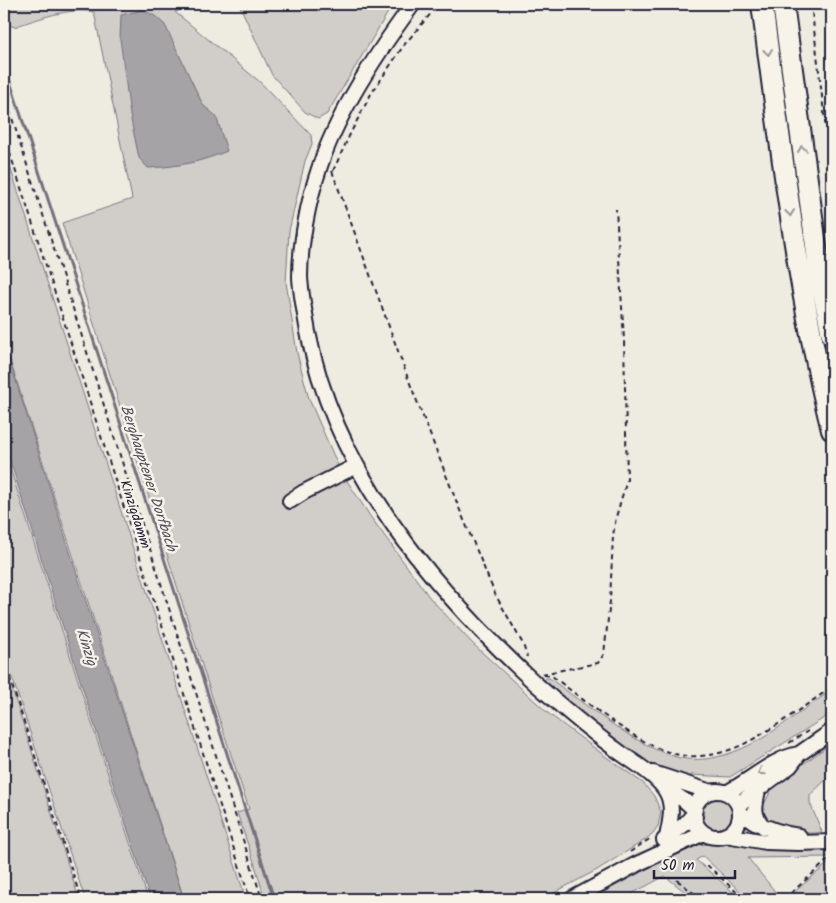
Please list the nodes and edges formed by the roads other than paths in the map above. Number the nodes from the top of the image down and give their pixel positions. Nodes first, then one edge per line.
1 (414, 4) edge
2 (762, 4) edge
3 (782, 4) edge
4 (832, 335) edge
5 (832, 430) edge
6 (356, 466) junction
7 (290, 501) dead end
8 (832, 731) edge
9 (799, 754) junction
10 (644, 769) junction
11 (664, 787) junction
12 (758, 790) junction
13 (711, 792) junction
14 (726, 793) junction
15 (739, 810) junction
16 (695, 814) junction
17 (765, 828) junction
18 (704, 833) junction
19 (832, 834) edge
20 (661, 835) junction
21 (726, 835) junction
22 (832, 842) edge
23 (633, 859) junction
24 (568, 895) edge

1 - 6 street
2 -> 5 highway
4 -> 3 highway
6 - 7 street
6 - 10 street
8 - 9 street
9 - 12 street
9 -> 14 street
10 - 11 street
10 - 13 street
11 - 16 street
11 - 20 street
12 - 15 street
12 - 17 street
13 - 14 street
13 - 16 street
14 - 15 street
15 - 17 street
15 - 21 street
16 - 18 street
16 - 20 street
17 - 19 street
18 - 21 street
18 - 23 street
20 - 23 street
21 - 22 street
23 - 24 street

